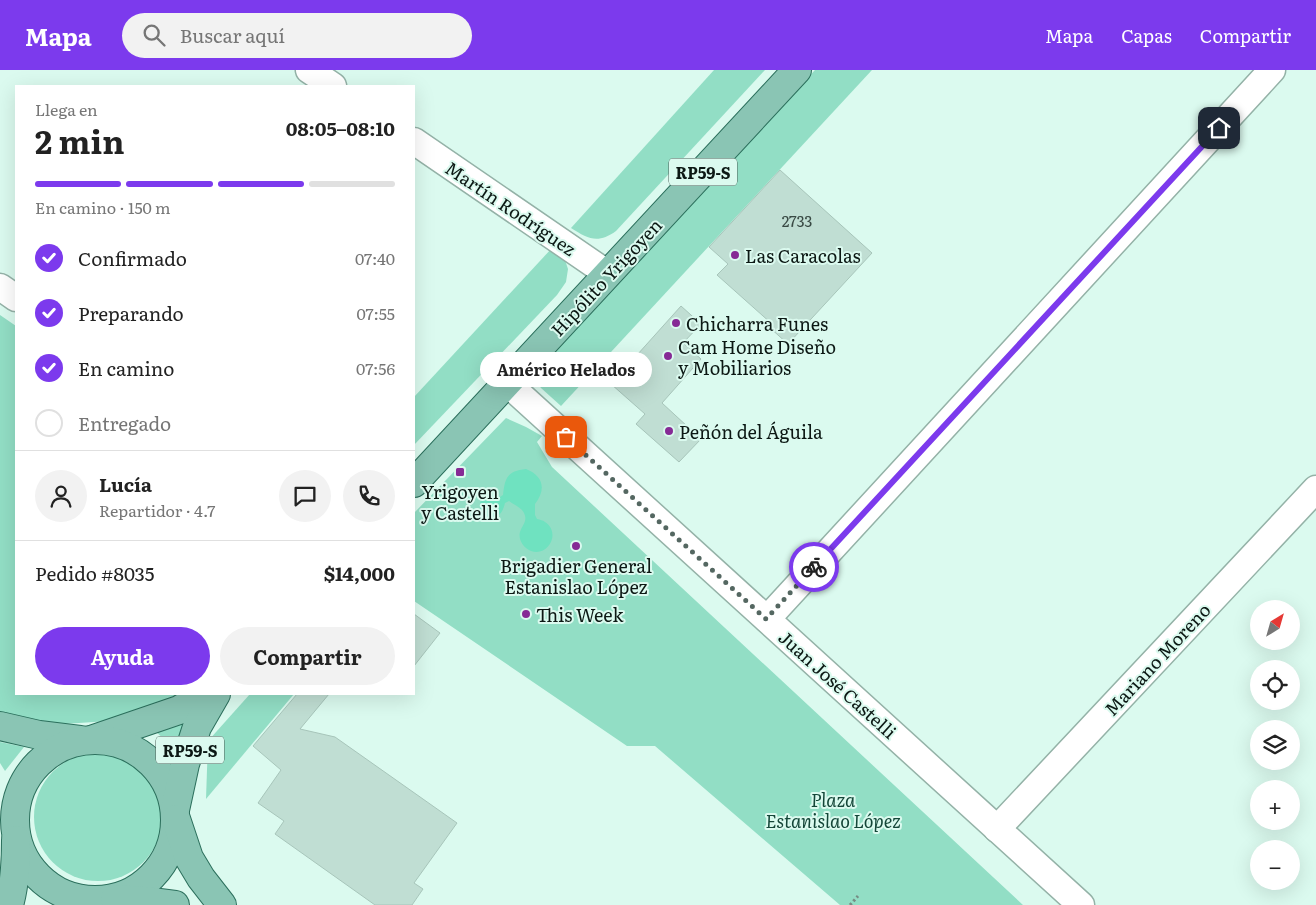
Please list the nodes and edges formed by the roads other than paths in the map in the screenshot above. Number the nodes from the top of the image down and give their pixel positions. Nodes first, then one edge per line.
1 (310, 70) edge
2 (797, 70) edge
3 (1272, 70) edge
4 (332, 85) edge
5 (415, 142) edge
6 (608, 274) junction
7 (0, 287) edge
8 (15, 297) edge
9 (507, 383) junction
10 (415, 482) edge
11 (1316, 489) edge
12 (766, 619) junction
13 (204, 695) edge
14 (215, 695) edge
15 (0, 726) edge
16 (87, 740) junction
17 (0, 786) edge
18 (175, 815) junction
19 (15, 828) junction
20 (997, 829) junction
21 (107, 899) junction
22 (9, 905) edge
23 (72, 905) edge
24 (176, 905) edge
25 (222, 905) edge
26 (1080, 905) edge

1 - 4 street
2 - 6 main road, Hipólito Yrigoyen / RP59-S
3 - 12 street
5 - 6 street, Martín Rodríguez
6 - 9 main road, Hipólito Yrigoyen / RP59-S
7 - 8 street
9 - 10 main road, Hipólito Yrigoyen / RP59-S
9 - 12 street, Juan José Castelli
11 - 20 street, Mariano Moreno
12 - 20 street, Juan José Castelli
13 - 16 main road, RP59-S
14 - 18 main road, RP59-S
15 - 16 main road, RP59-S
16 - 18 main road
16 - 19 main road
17 - 19 main road, RP59-S
18 - 21 main road, RP59-S
18 - 25 main road
19 - 21 main road, RP59-S
19 - 22 main road
20 - 26 street, Juan José Castelli
21 - 23 main road
21 - 24 main road

